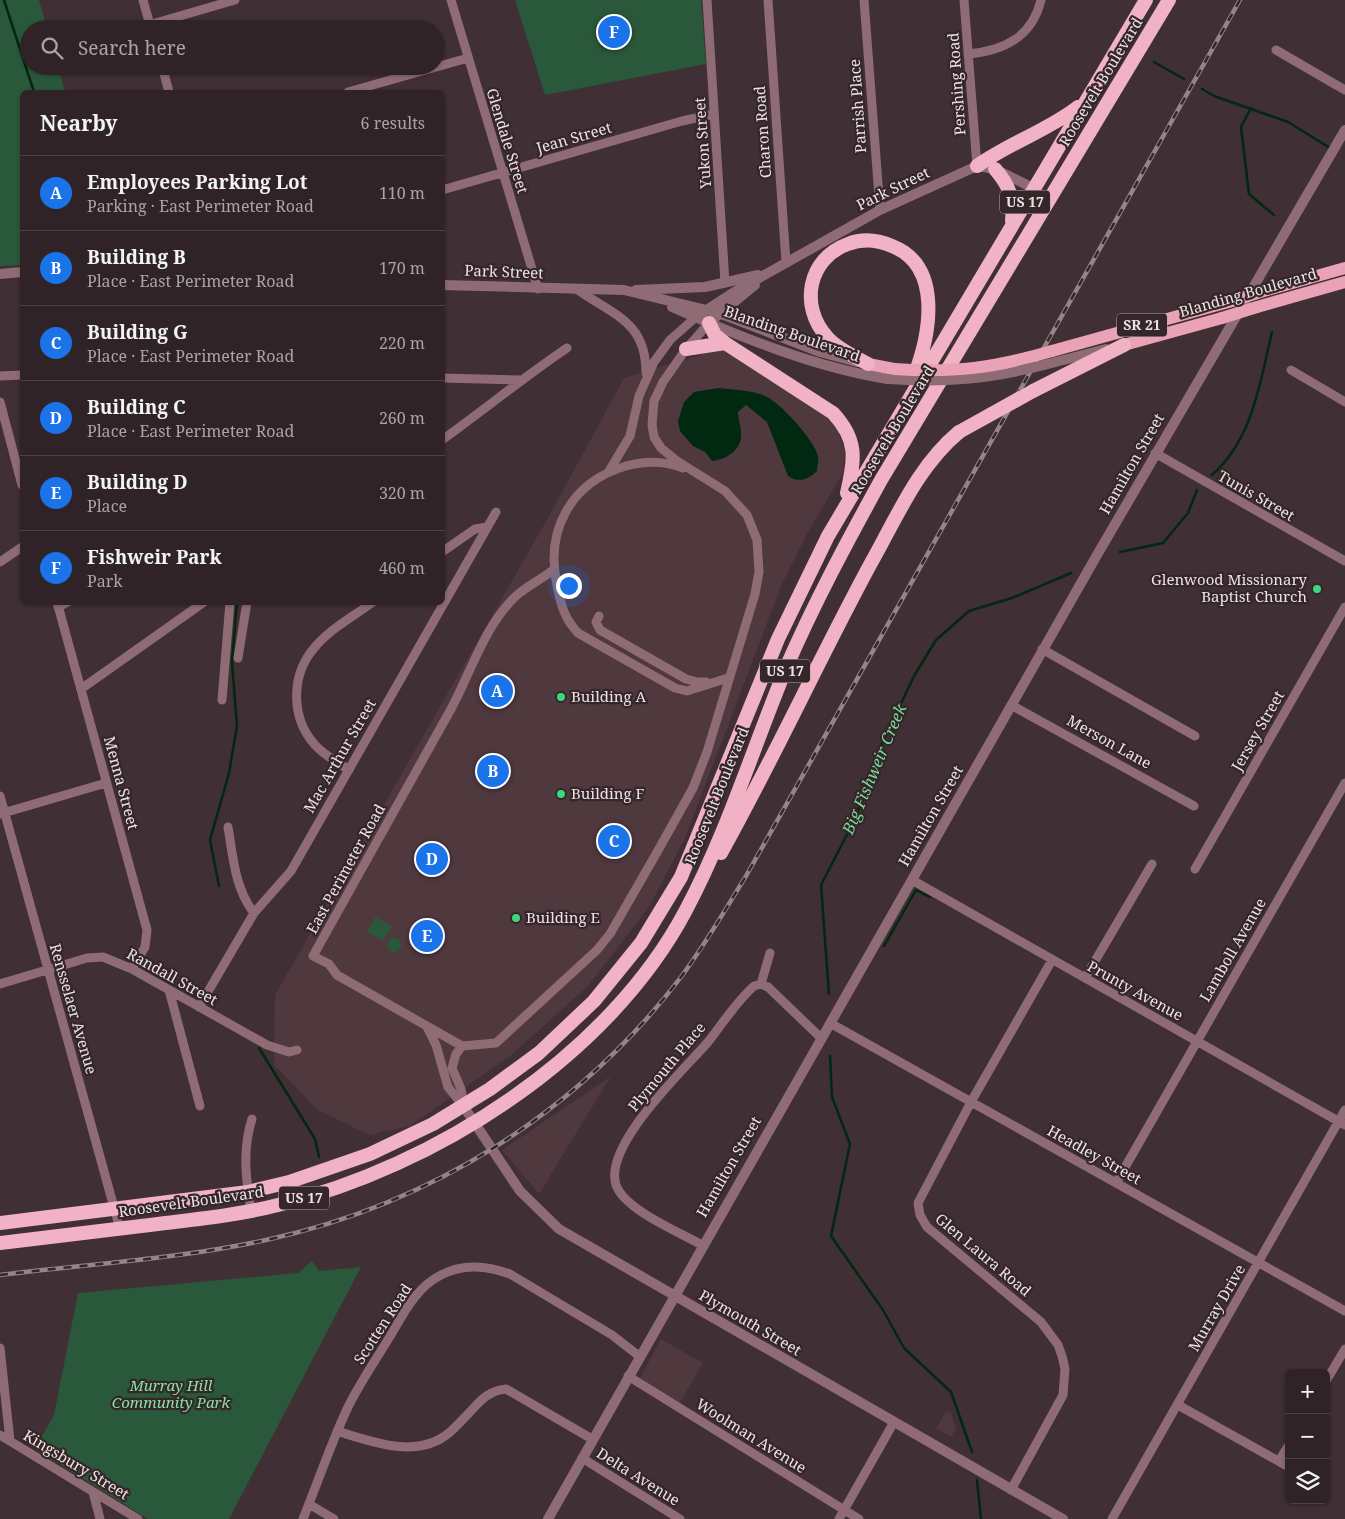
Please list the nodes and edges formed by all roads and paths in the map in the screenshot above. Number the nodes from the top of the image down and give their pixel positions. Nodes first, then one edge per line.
1 (143, 0) edge
2 (235, 0) edge
3 (451, 0) edge
4 (707, 0) edge
5 (768, 0) edge
6 (864, 0) edge
7 (964, 0) edge
8 (1040, 0) edge
9 (1146, 0) edge
10 (1169, 0) edge
11 (148, 20) edge
12 (172, 20) edge
13 (1276, 50) dead end
14 (968, 54) junction
15 (468, 58) junction
16 (445, 65) edge
17 (164, 75) edge
18 (408, 75) edge
19 (168, 90) edge
20 (355, 90) edge
21 (1345, 90) edge
22 (1085, 102) junction
23 (714, 114) junction
24 (1345, 130) edge
25 (977, 166) junction
26 (995, 169) junction
27 (502, 173) junction
28 (1060, 181) junction
29 (1033, 188) junction
30 (445, 189) edge
31 (880, 210) junction
32 (1012, 225) junction
33 (1031, 231) junction
34 (786, 262) junction
35 (1345, 268) edge
36 (771, 271) junction
37 (20, 272) edge
38 (0, 274) edge
39 (1345, 282) edge
40 (726, 283) junction
41 (445, 285) edge
42 (538, 289) junction
43 (578, 290) junction
44 (624, 290) junction
45 (653, 298) junction
46 (712, 315) junction
47 (696, 317) junction
48 (725, 343) junction
49 (1124, 344) junction
50 (567, 348) dead end
51 (686, 349) junction
52 (868, 364) junction
53 (1290, 370) dead end
54 (20, 374) edge
55 (891, 374) junction
56 (0, 376) edge
57 (646, 376) junction
58 (445, 378) edge
59 (521, 380) junction
60 (0, 402) edge
61 (1345, 402) edge
62 (905, 403) junction
63 (445, 438) edge
64 (1155, 453) junction
65 (609, 471) junction
66 (696, 473) junction
67 (20, 477) edge
68 (844, 507) junction
69 (496, 512) dead end
70 (486, 527) junction
71 (20, 548) edge
72 (445, 550) edge
73 (1345, 561) edge
74 (0, 562) edge
75 (554, 570) junction
76 (445, 600) edge
77 (58, 605) edge
78 (200, 605) edge
79 (230, 605) edge
80 (247, 605) edge
81 (367, 605) edge
82 (442, 605) edge
83 (1345, 607) edge
84 (598, 616) dead end
85 (1042, 649) junction
86 (238, 658) dead end
87 (728, 678) junction
88 (714, 682) junction
89 (81, 689) junction
90 (222, 700) dead end
91 (1011, 704) junction
92 (1195, 736) dead end
93 (349, 770) junction
94 (106, 783) junction
95 (1345, 783) edge
96 (0, 796) edge
97 (1194, 806) dead end
98 (2, 813) edge
99 (228, 827) dead end
100 (1152, 864) dead end
101 (1194, 869) dead end
102 (912, 880) junction
103 (686, 911) junction
104 (254, 913) junction
105 (770, 953) dead end
106 (1052, 960) junction
107 (48, 969) junction
108 (132, 969) junction
109 (1085, 978) junction
110 (0, 984) edge
111 (761, 984) junction
112 (169, 990) junction
113 (199, 1007) junction
114 (830, 1023) junction
115 (427, 1026) junction
116 (821, 1038) junction
117 (1197, 1041) junction
118 (462, 1046) junction
119 (297, 1050) dead end
120 (971, 1102) junction
121 (200, 1106) dead end
122 (464, 1107) junction
123 (1345, 1110) edge
124 (252, 1119) dead end
125 (474, 1123) junction
126 (1342, 1123) edge
127 (1116, 1183) junction
128 (248, 1192) junction
129 (115, 1210) junction
130 (251, 1211) junction
131 (0, 1222) edge
132 (120, 1229) junction
133 (3, 1243) edge
134 (702, 1245) junction
135 (1259, 1262) junction
136 (673, 1296) junction
137 (1345, 1311) edge
138 (0, 1348) edge
139 (1345, 1349) edge
140 (639, 1356) junction
141 (1330, 1374) edge
142 (628, 1376) junction
143 (1178, 1406) junction
144 (894, 1422) junction
145 (337, 1431) junction
146 (0, 1435) edge
147 (592, 1439) junction
148 (10, 1441) junction
149 (1285, 1451) edge
150 (582, 1458) junction
151 (1279, 1461) junction
152 (1285, 1465) edge
153 (1011, 1490) junction
154 (93, 1492) junction
155 (309, 1504) junction
156 (844, 1510) junction
157 (100, 1519) edge
158 (138, 1519) edge
159 (303, 1519) edge
160 (334, 1519) edge
161 (548, 1519) edge
162 (680, 1519) edge
163 (839, 1519) edge
164 (859, 1519) edge
165 (1063, 1519) edge
166 (1112, 1519) edge

1 - 11 street
2 - 12 street
3 - 15 street, Glendale Street
4 - 23 street, Yukon Street
5 - 34 street, Charon Road
6 - 31 street, Parrish Place
7 - 14 street, Pershing Road
8 - 14 street
9 - 22 highway, Roosevelt Boulevard / US 17
10 - 28 highway, Roosevelt Boulevard / US 17
13 - 21 street
14 - 25 street, Pershing Road
15 - 16 street
15 - 27 street, Glendale Street
17 - 19 street
18 - 20 street
22 - 25 highway
22 - 29 highway, Roosevelt Boulevard / US 17
23 - 27 street, Jean Street
23 - 40 street, Yukon Street
24 - 64 street, Hamilton Street
25 - 26 street
25 - 31 street, Park Street
26 - 29 street
26 - 32 highway
27 - 30 street, Jean Street
27 - 42 street, Glendale Street
28 - 29 highway
28 - 33 highway, Roosevelt Boulevard / US 17
29 - 32 highway, Roosevelt Boulevard / US 17
29 - 33 highway
31 - 34 street, Park Street
32 - 62 highway, Roosevelt Boulevard / US 17
33 - 103 highway, Roosevelt Boulevard / US 17
34 - 36 street, Park Street
35 - 55 main road, Blanding Boulevard / SR 21, bridge
36 - 40 street
36 - 46 street, Park Street
37 - 38 street
39 - 49 main road, Blanding Boulevard / SR 21, bridge
40 - 44 street
41 - 42 street, Park Street
42 - 43 street, Park Street
43 - 44 street, Park Street
43 - 57 street
44 - 45 street, Park Street
45 - 46 street, Park Street
45 - 47 street, Park Street
46 - 47 street, Blanding Boulevard / SR 21
46 - 48 highway
46 - 51 street
46 - 52 street, Blanding Boulevard / SR 21
46 - 55 street, Blanding Boulevard / SR 21
47 - 57 street
48 - 51 highway
48 - 68 highway
49 - 55 street, Blanding Boulevard / SR 21, bridge
49 - 103 highway, bridge
50 - 59 street
51 - 66 street
52 - 55 main road, Blanding Boulevard / SR 21
52 - 62 highway
53 - 61 street
54 - 56 street
57 - 65 street
58 - 59 street
59 - 63 street
60 - 67 street
62 - 68 highway, Roosevelt Boulevard / US 17
64 - 73 street, Tunis Street
64 - 85 street, Hamilton Street
65 - 66 street
65 - 75 street
66 - 87 street
68 - 122 highway, Roosevelt Boulevard / US 17
69 - 70 street, Mac Arthur Street
70 - 72 street
70 - 76 street, Mac Arthur Street
71 - 74 street
75 - 88 street
75 - 115 street, East Perimeter Road
77 - 89 street, Menna Street
78 - 89 street
79 - 90 street
80 - 86 street
81 - 93 street
82 - 93 street, Mac Arthur Street
83 - 101 street, Jersey Street
84 - 88 street
85 - 91 street, Hamilton Street
85 - 92 street
87 - 88 street
87 - 118 street
89 - 94 street, Menna Street
91 - 97 street, Merson Lane
91 - 102 street, Hamilton Street
93 - 104 street, Mac Arthur Street
94 - 98 street
94 - 108 street, Menna Street
95 - 117 street, Lamboll Avenue
96 - 98 street, Rensselaer Avenue
98 - 107 street, Rensselaer Avenue
99 - 104 street
100 - 109 street
102 - 106 street, Prunty Avenue
102 - 114 street, Hamilton Street
103 - 125 highway, Roosevelt Boulevard / US 17
104 - 113 street, Mac Arthur Street
105 - 111 street
106 - 109 street, Prunty Avenue
106 - 120 street, Glen Laura Road
107 - 108 street, Randall Street
107 - 110 street, Randall Street
107 - 129 street, Rensselaer Avenue
108 - 112 street, Randall Street
109 - 117 street, Prunty Avenue
111 - 116 street
111 - 134 street, Plymouth Place
112 - 113 street, Randall Street
112 - 121 street
113 - 119 street, Randall Street
114 - 116 street, Hamilton Street
114 - 120 street, Headley Street
115 - 118 street, East Perimeter Road
115 - 122 street
116 - 134 street, Hamilton Street
117 - 126 street, Prunty Avenue
117 - 127 street, Lamboll Avenue
118 - 122 street
120 - 127 street, Headley Street
120 - 153 street, Glen Laura Road
122 - 125 street, Plymouth Street
122 - 128 highway, Roosevelt Boulevard / US 17
123 - 126 street, Murray Drive
124 - 128 street
125 - 130 highway, Roosevelt Boulevard / US 17
125 - 136 street, Plymouth Street
126 - 135 street, Murray Drive
127 - 135 street, Headley Street
128 - 129 highway, Roosevelt Boulevard / US 17
128 - 130 street
129 - 131 highway, Roosevelt Boulevard / US 17
129 - 132 street, Rensselaer Avenue
130 - 132 highway, Roosevelt Boulevard / US 17
131 - 133 street
132 - 133 highway, Roosevelt Boulevard / US 17
134 - 136 street, Hamilton Street
135 - 137 street, Headley Street
135 - 143 street, Murray Drive
136 - 140 street, Hamilton Street
136 - 144 street, Plymouth Street
138 - 148 street
139 - 141 street
140 - 142 street, Hamilton Street
140 - 145 street, Scotten Road
142 - 147 street, Hamilton Street
142 - 156 street, Woolman Avenue
143 - 151 street
143 - 166 street, Murray Drive
144 - 153 street, Plymouth Street
144 - 156 street
145 - 147 street
145 - 155 street, Scotten Road
146 - 148 street, Kingsbury Street
147 - 150 street, Hamilton Street
148 - 154 street, Kingsbury Street
149 - 151 street
150 - 161 street, Hamilton Street
150 - 162 street, Delta Avenue
151 - 152 street
153 - 165 street, Plymouth Street
154 - 157 street
154 - 158 street, Kingsbury Street
155 - 159 street, Scotten Road
155 - 160 street
156 - 163 street
156 - 164 street, Woolman Avenue

